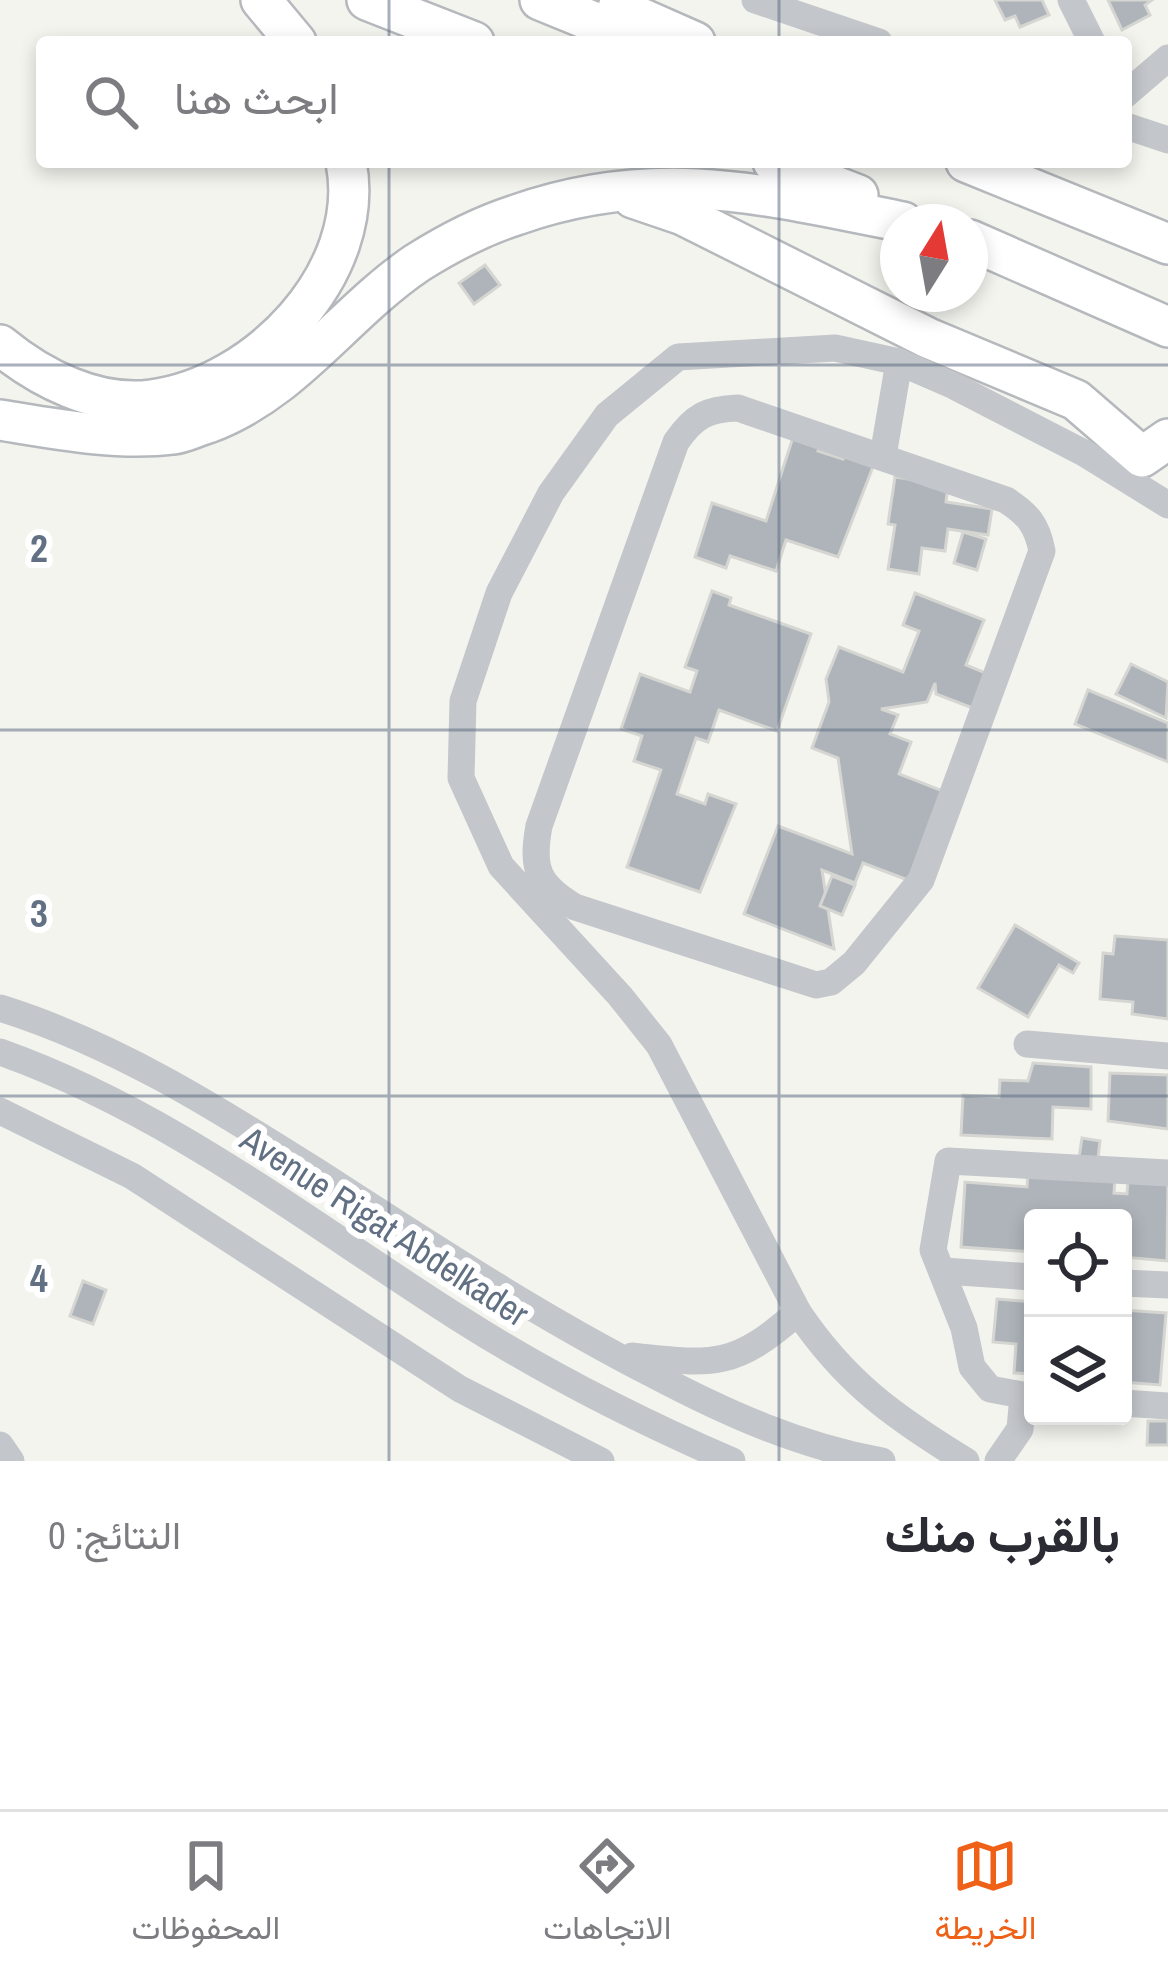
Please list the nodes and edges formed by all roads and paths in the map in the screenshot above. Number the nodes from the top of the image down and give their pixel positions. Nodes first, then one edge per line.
1 (261, 0) edge
2 (367, 0) edge
3 (540, 0) edge
4 (600, 0) edge
5 (755, 0) edge
6 (1071, 0) edge
7 (291, 36) edge
8 (459, 36) edge
9 (628, 36) edge
10 (681, 36) edge
11 (861, 36) edge
12 (1089, 36) edge
13 (1168, 58) edge
14 (1132, 89) edge
15 (1132, 122) edge
16 (1168, 140) edge
17 (346, 168) edge
18 (788, 168) edge
19 (981, 168) edge
20 (609, 190) junction
21 (881, 204) edge
22 (880, 218) edge
23 (1168, 244) edge
24 (988, 248) edge
25 (1168, 327) edge
26 (0, 345) edge
27 (898, 362) junction
28 (0, 420) edge
29 (883, 456) junction
30 (1146, 458) edge
31 (1168, 505) edge
32 (0, 1008) edge
33 (1027, 1044) dead end
34 (0, 1052) edge
35 (1168, 1056) edge
36 (0, 1111) edge
37 (1168, 1173) edge
38 (944, 1271) junction
39 (1024, 1276) edge
40 (1132, 1283) edge
41 (1168, 1286) edge
42 (798, 1312) junction
43 (613, 1354) junction
44 (1024, 1396) edge
45 (1132, 1404) edge
46 (1168, 1406) edge
47 (1024, 1413) edge
48 (0, 1445) edge
49 (10, 1461) edge
50 (601, 1461) edge
51 (732, 1461) edge
52 (882, 1461) edge
53 (966, 1461) edge
54 (998, 1461) edge

1 - 7 highway
2 - 8 highway
3 - 9 highway
4 - 10 highway
5 - 11 street
6 - 12 street
13 - 14 street
15 - 16 street
17 - 26 highway
18 - 21 highway
19 - 23 highway
20 - 22 highway
20 - 28 highway
20 - 30 highway
24 - 25 highway
27 - 29 street
27 - 30 street
27 - 42 street
29 - 29 street
30 - 31 street
32 - 43 street
33 - 35 street
34 - 51 street, Avenue Rigat Abdelkader
36 - 50 street
37 - 38 street
38 - 39 street
38 - 44 street
40 - 41 street
42 - 43 street
42 - 53 street
43 - 52 street
45 - 46 street
47 - 54 street
48 - 49 street

